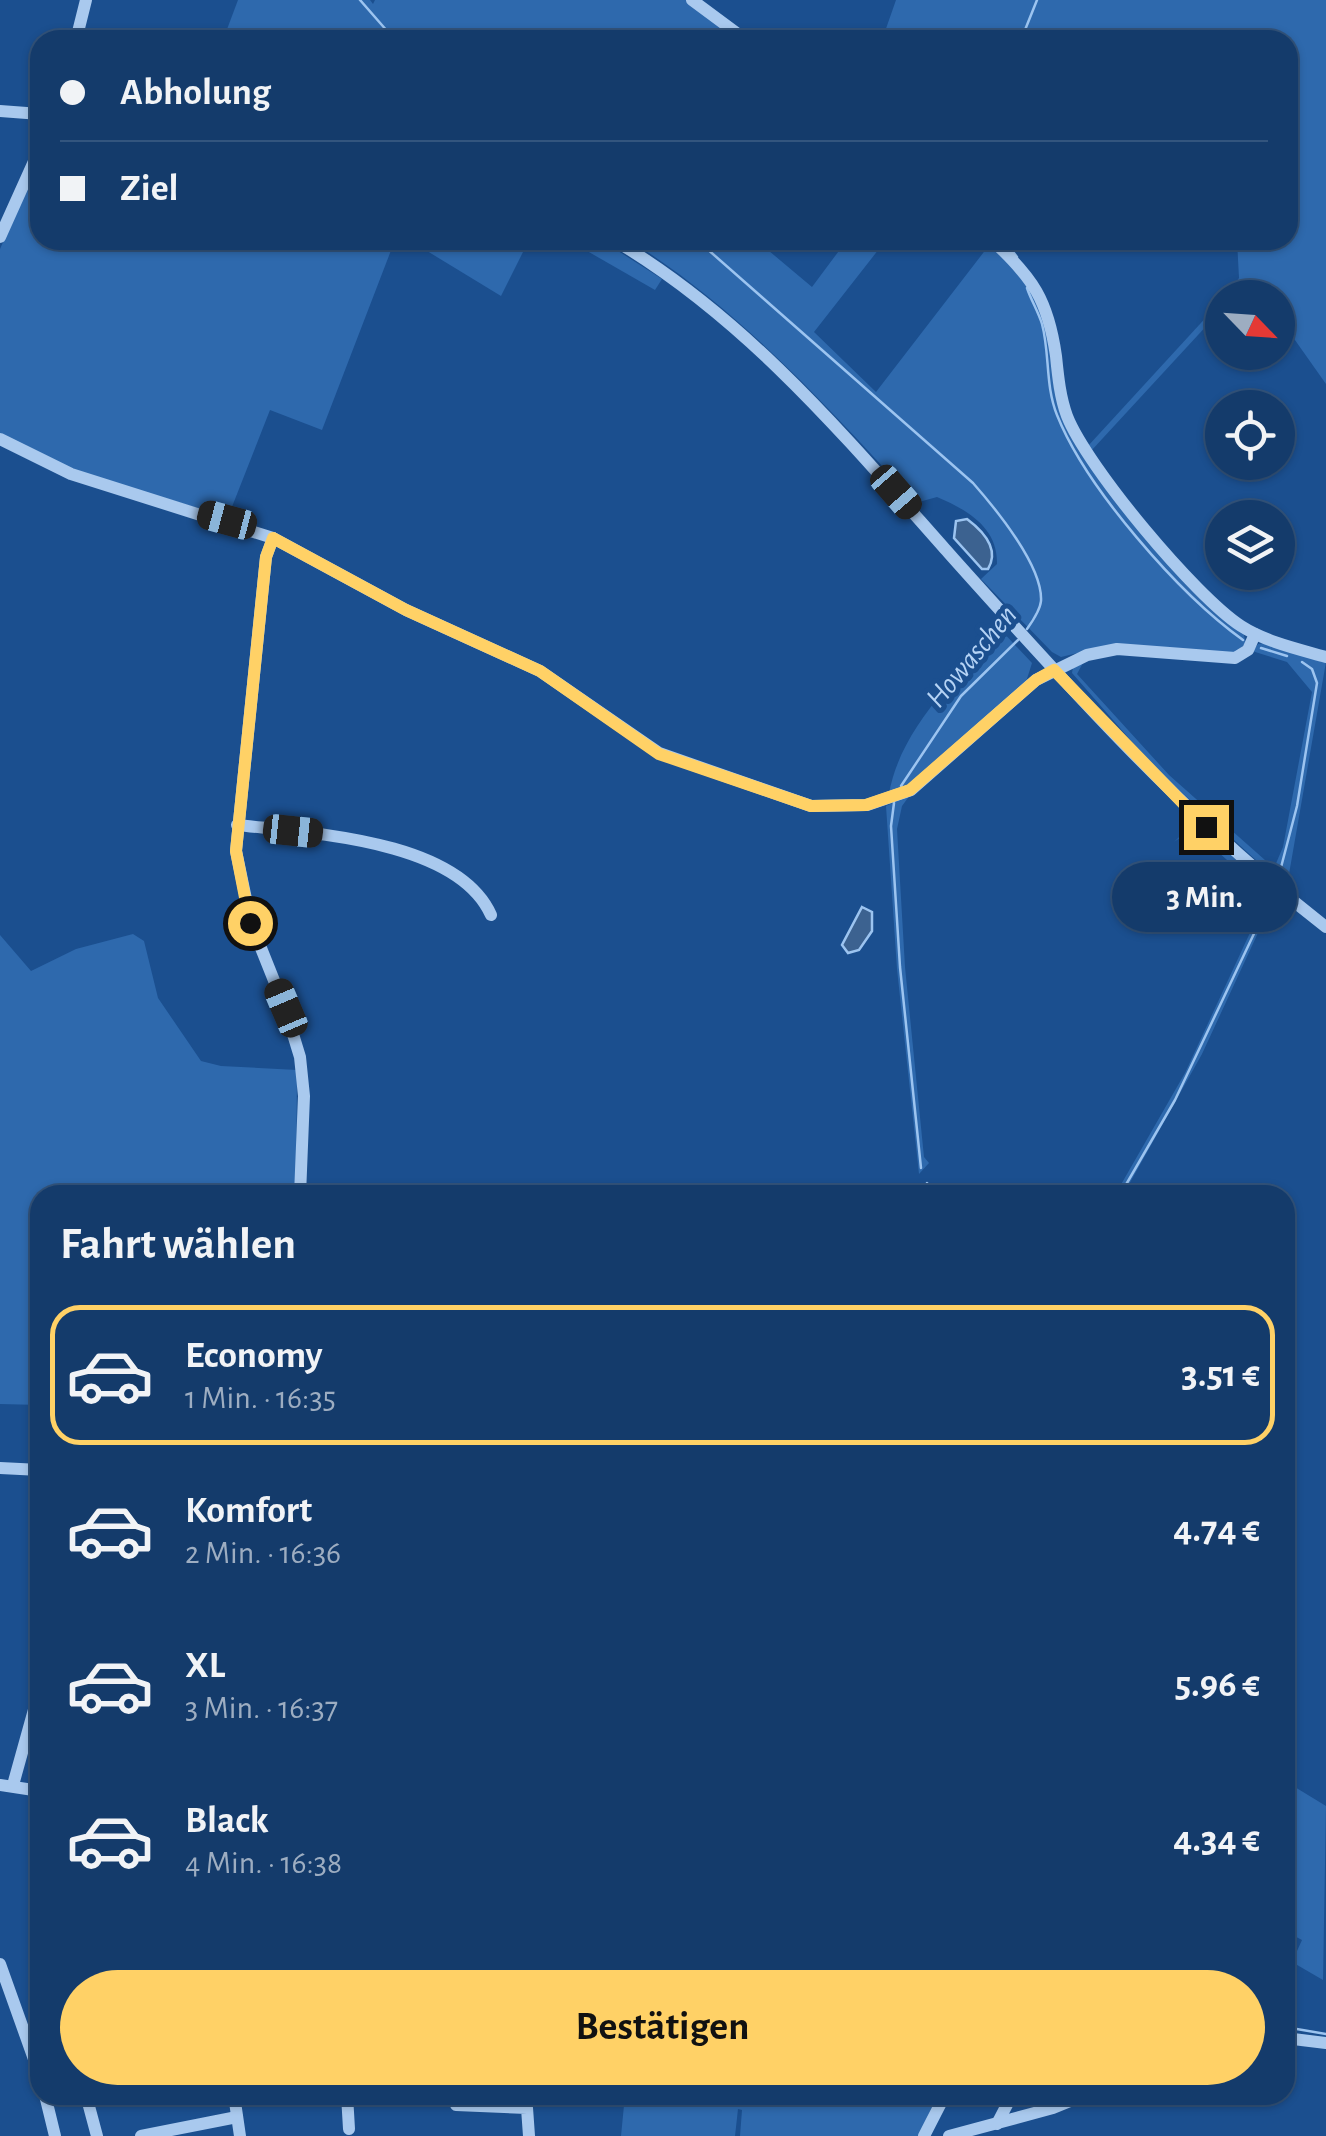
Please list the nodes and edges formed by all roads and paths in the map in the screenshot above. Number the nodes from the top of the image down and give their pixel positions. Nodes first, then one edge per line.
1 (86, 0) edge
2 (692, 0) edge
3 (78, 30) edge
4 (732, 30) edge
5 (0, 112) edge
6 (30, 114) edge
7 (30, 168) edge
8 (0, 237) edge
9 (630, 250) edge
10 (1002, 250) edge
11 (0, 439) edge
12 (273, 538) junction
13 (1256, 634) junction
14 (1326, 657) edge
15 (1054, 670) junction
16 (237, 825) junction
17 (491, 914) dead end
18 (1326, 927) edge
19 (300, 1185) edge
20 (0, 1468) edge
21 (30, 1470) edge
22 (30, 1717) edge
23 (7, 1785) edge
24 (0, 1964) edge
25 (30, 2036) edge
26 (1295, 2039) edge
27 (1326, 2043) edge
28 (48, 2105) edge
29 (89, 2105) edge
30 (235, 2105) edge
31 (348, 2105) edge
32 (474, 2105) edge
33 (940, 2105) edge
34 (1007, 2105) edge
35 (1054, 2105) edge
36 (237, 2118) junction
37 (997, 2124) junction
38 (349, 2129) dead end
39 (56, 2136) edge
40 (97, 2136) edge
41 (141, 2136) edge
42 (240, 2136) edge
43 (529, 2136) edge
44 (924, 2136) edge
45 (948, 2136) edge

1 - 3 street
2 - 4 street
5 - 6 street
7 - 8 street
9 - 15 street
10 - 13 street
11 - 12 street
12 - 15 street
12 - 16 street
13 - 14 street
13 - 15 street
15 - 18 street
16 - 17 street
16 - 19 street
20 - 21 street
22 - 23 street
24 - 25 street
26 - 27 street
28 - 39 street
29 - 40 street
30 - 36 street
31 - 38 street
32 - 43 street
33 - 44 street
34 - 37 street
35 - 37 street
36 - 41 street
36 - 42 street
37 - 45 street

